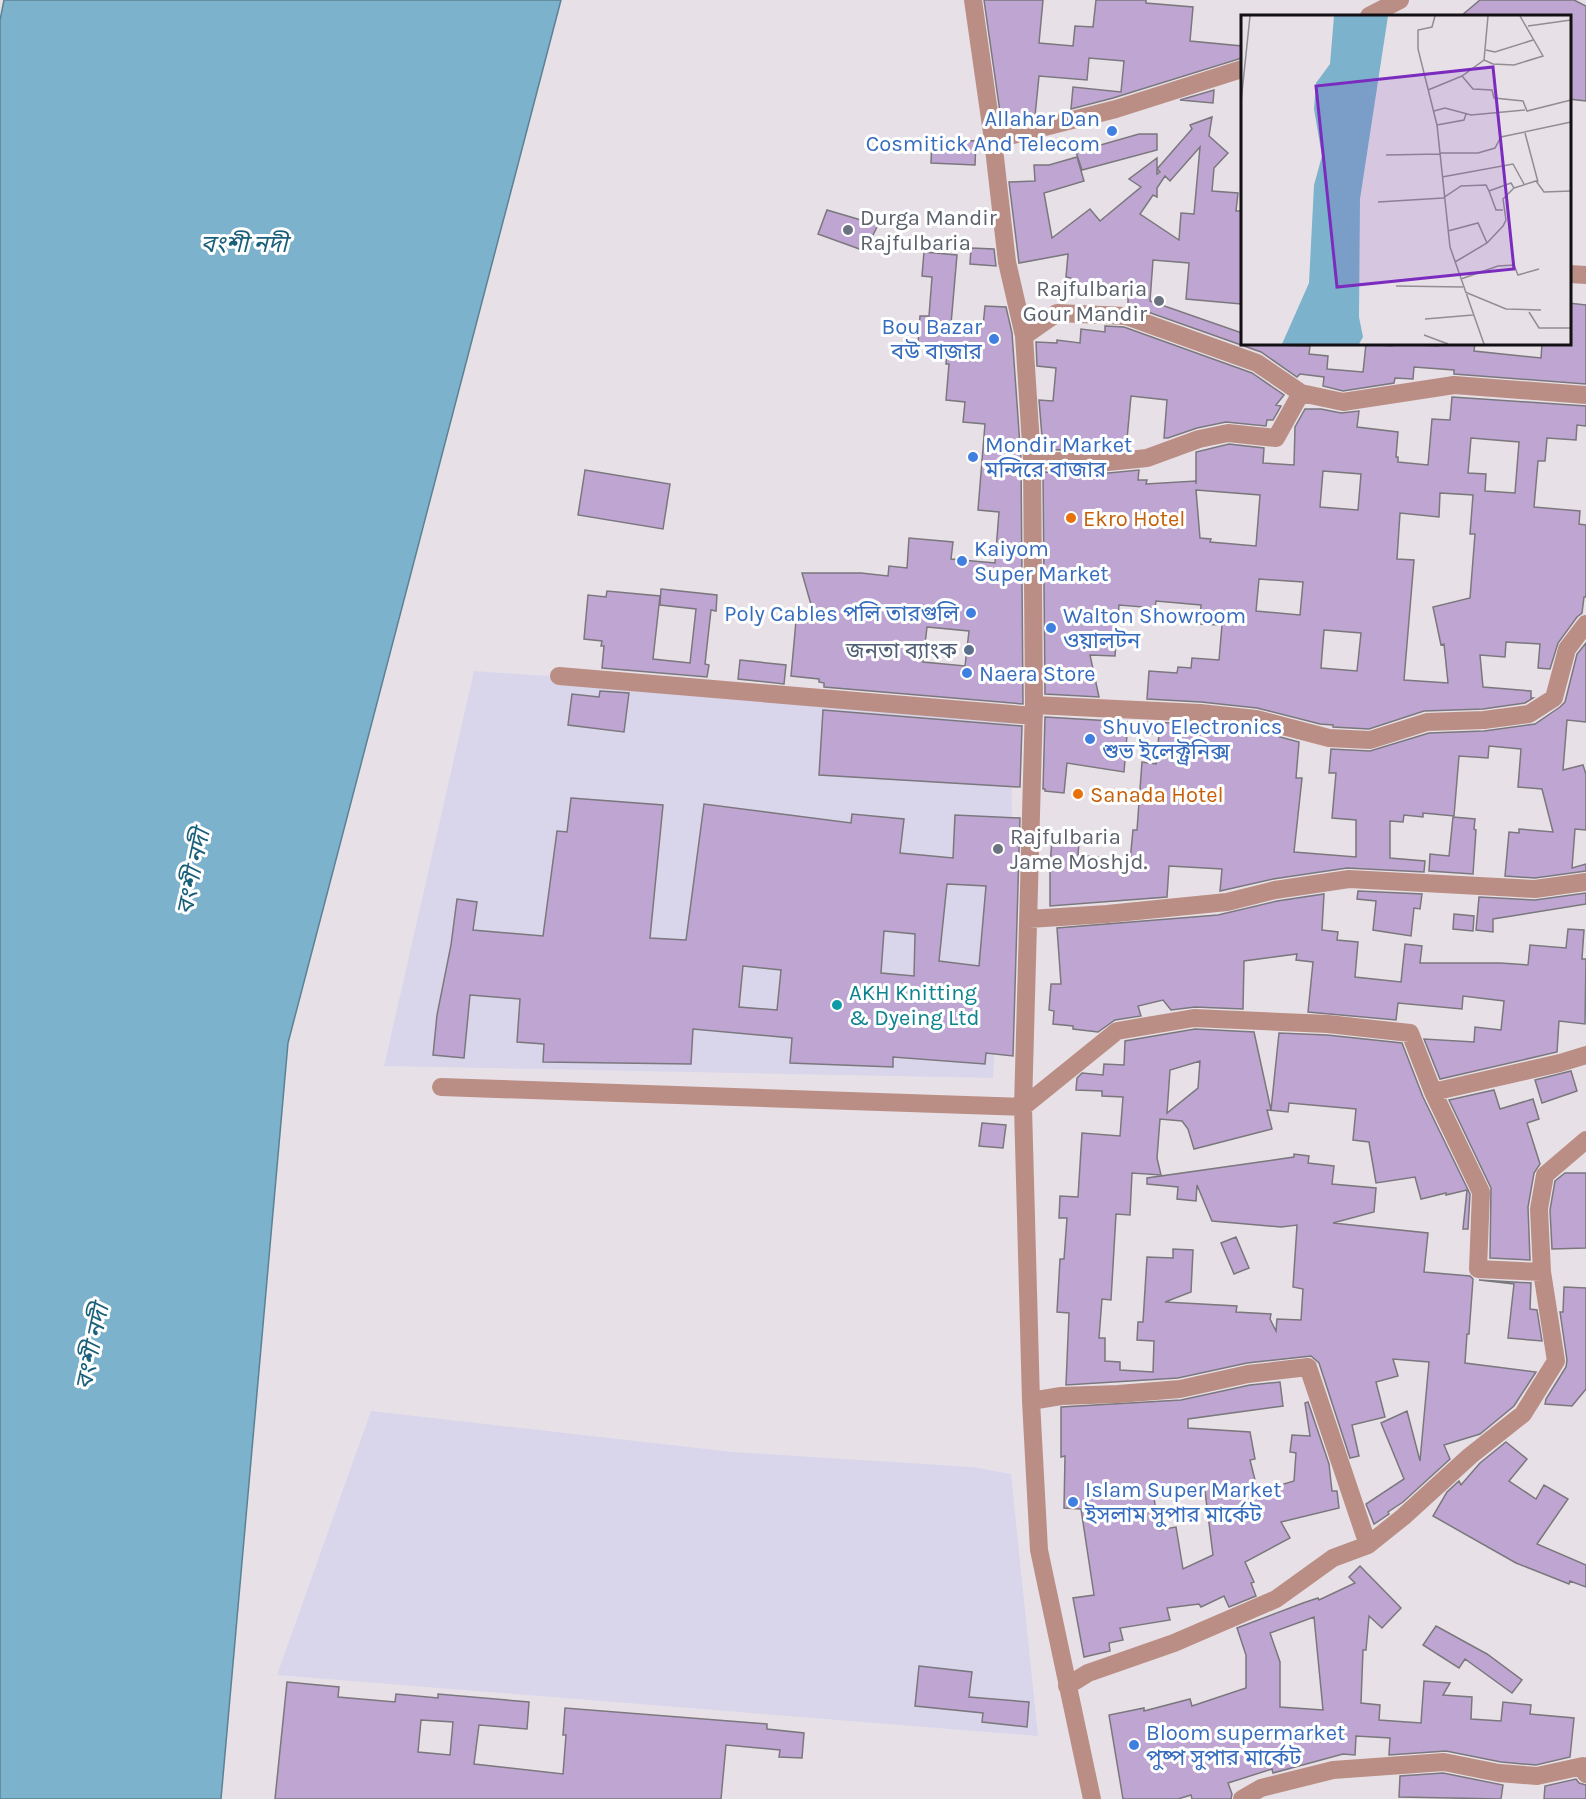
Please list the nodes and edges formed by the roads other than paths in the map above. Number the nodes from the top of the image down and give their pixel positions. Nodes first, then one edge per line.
1 (973, 0) edge
2 (1400, 0) edge
3 (1371, 15) edge
4 (1241, 69) edge
5 (993, 140) junction
6 (1571, 274) edge
7 (1586, 275) edge
8 (1024, 336) junction
9 (1301, 393) junction
10 (1586, 394) edge
11 (1032, 460) junction
12 (1586, 624) edge
13 (560, 676) dead end
14 (1034, 710) junction
15 (1586, 882) edge
16 (1029, 919) junction
17 (1586, 1055) edge
18 (441, 1087) dead end
19 (1433, 1092) junction
20 (1023, 1107) junction
21 (1586, 1140) edge
22 (1542, 1272) junction
23 (1031, 1401) junction
24 (1368, 1545) junction
25 (1067, 1686) junction
26 (1586, 1774) edge
27 (1092, 1799) edge
28 (1242, 1799) edge

1 - 5 street
2 - 3 street
4 - 5 street
5 - 8 street
6 - 7 street
8 - 9 street
8 - 11 street
9 - 10 street
9 - 11 street
11 - 14 street
12 - 14 street
13 - 14 street
14 - 16 street
15 - 16 street
16 - 20 street
17 - 19 street
18 - 20 street
19 - 20 street
19 - 22 street
20 - 23 street
21 - 22 street
22 - 24 street
23 - 24 street
23 - 25 street
24 - 25 street
25 - 27 street
26 - 28 street

